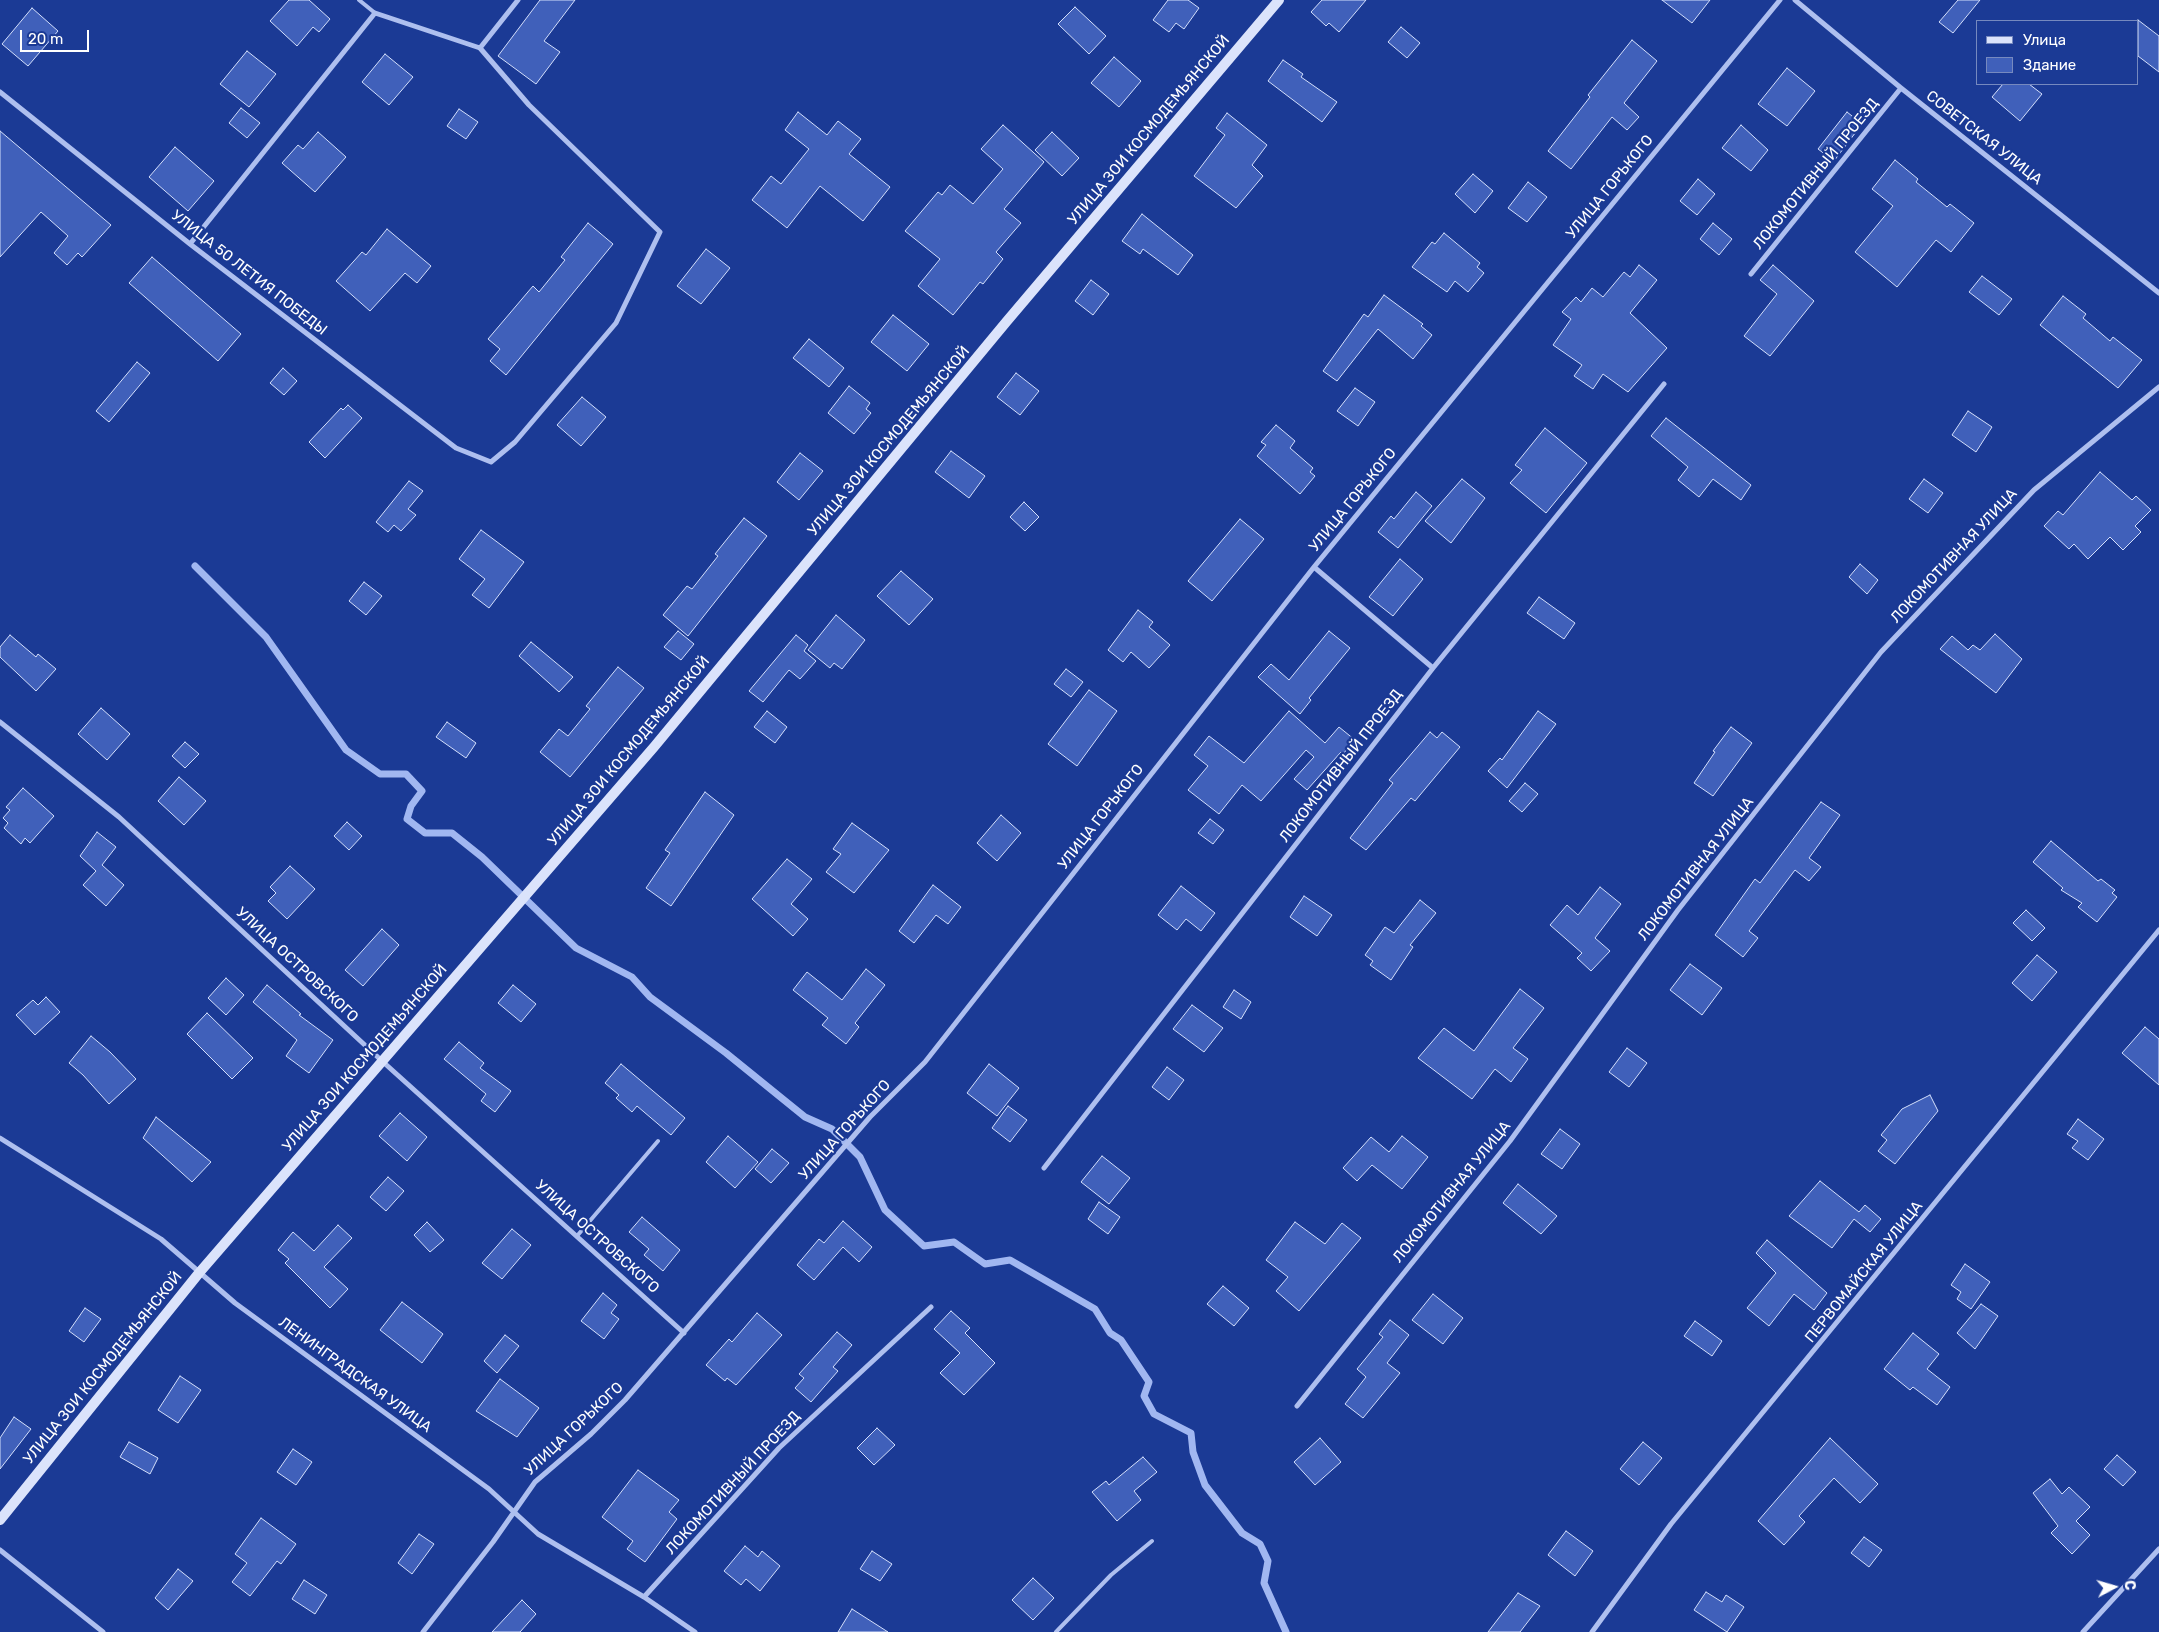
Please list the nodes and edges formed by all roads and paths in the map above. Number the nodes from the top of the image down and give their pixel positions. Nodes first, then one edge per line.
1 (359, 0) edge
2 (518, 0) edge
3 (1279, 0) edge
4 (1780, 0) edge
5 (1795, 0) edge
6 (375, 14) junction
7 (480, 48) junction
8 (1901, 88) junction
9 (0, 92) edge
10 (190, 244) junction
11 (1750, 274) dead end
12 (2159, 293) edge
13 (1664, 384) dead end
14 (2159, 387) edge
15 (1314, 567) junction
16 (1433, 668) junction
17 (0, 722) edge
18 (2159, 930) edge
19 (382, 1061) junction
20 (0, 1138) edge
21 (658, 1141) dead end
22 (1044, 1168) dead end
23 (577, 1236) junction
24 (199, 1273) junction
25 (931, 1307) dead end
26 (684, 1333) junction
27 (1297, 1406) dead end
28 (512, 1511) junction
29 (0, 1520) edge
30 (1152, 1541) dead end
31 (2159, 1549) edge
32 (0, 1550) edge
33 (644, 1597) junction
34 (103, 1632) edge
35 (423, 1632) edge
36 (695, 1632) edge
37 (1056, 1632) edge
38 (1592, 1632) edge
39 (2083, 1632) edge

1 - 6 lane
2 - 7 street
3 - 19 street, УЛИЦА ЗОИ КОСМОДЕМЬЯНСКОЙ
4 - 15 street, УЛИЦА ГОРЬКОГО
5 - 8 street, СОВЕТСКАЯ УЛИЦА
6 - 7 street
6 - 10 street
7 - 10 street, УЛИЦА 50 ЛЕТИЯ ПОБЕДЫ
8 - 11 street, ЛОКОМОТИВНЫЙ ПРОЕЗД
8 - 12 street, СОВЕТСКАЯ УЛИЦА
9 - 10 street, УЛИЦА 50 ЛЕТИЯ ПОБЕДЫ
13 - 16 street, ЛОКОМОТИВНЫЙ ПРОЕЗД
14 - 27 street, ЛОКОМОТИВНАЯ УЛИЦА
15 - 16 street
15 - 26 street, УЛИЦА ГОРЬКОГО
16 - 22 street, ЛОКОМОТИВНЫЙ ПРОЕЗД
17 - 19 street, УЛИЦА ОСТРОВСКОГО
18 - 38 street, ПЕРВОМАЙСКАЯ УЛИЦА
19 - 23 street, УЛИЦА ОСТРОВСКОГО
19 - 24 street, УЛИЦА ЗОИ КОСМОДЕМЬЯНСКОЙ
20 - 24 street, ЛЕНИНГРАДСКАЯ УЛИЦА
21 - 23 lane
23 - 26 street, УЛИЦА ОСТРОВСКОГО
24 - 28 street, ЛЕНИНГРАДСКАЯ УЛИЦА
24 - 29 street, УЛИЦА ЗОИ КОСМОДЕМЬЯНСКОЙ
25 - 33 street, ЛОКОМОТИВНЫЙ ПРОЕЗД
26 - 28 street, УЛИЦА ГОРЬКОГО
28 - 33 street, ЛЕНИНГРАДСКАЯ УЛИЦА
28 - 35 street, УЛИЦА ГОРЬКОГО
30 - 37 lane
31 - 39 street
32 - 34 street
33 - 36 street, ЛЕНИНГРАДСКАЯ УЛИЦА

